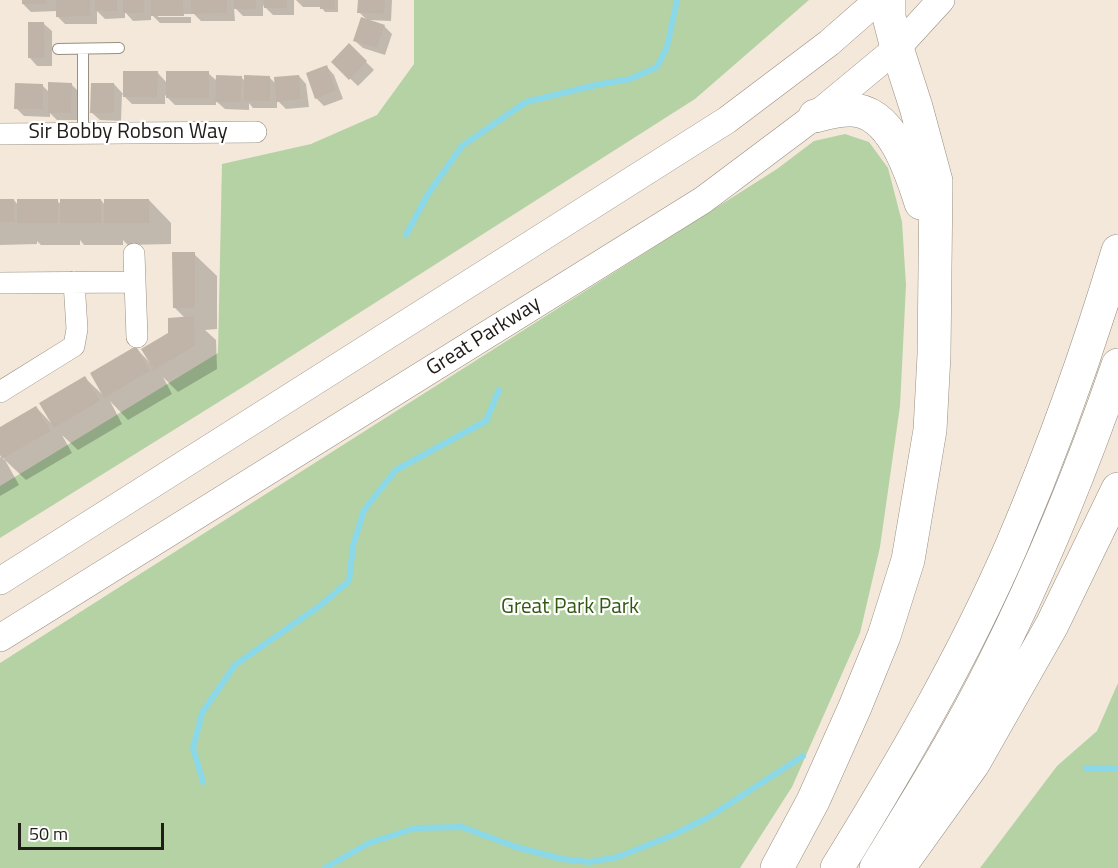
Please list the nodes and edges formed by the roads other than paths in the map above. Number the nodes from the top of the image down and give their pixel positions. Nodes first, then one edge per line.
1 (878, 0) edge
2 (889, 0) edge
3 (941, 0) edge
4 (119, 48) dead end
5 (897, 48) junction
6 (58, 49) dead end
7 (83, 49) junction
8 (815, 116) junction
9 (256, 132) dead end
10 (83, 134) junction
11 (0, 135) edge
12 (934, 244) junction
13 (1118, 251) edge
14 (134, 254) dead end
15 (74, 282) junction
16 (135, 282) junction
17 (0, 284) edge
18 (137, 337) dead end
19 (1118, 365) edge
20 (0, 392) edge
21 (1118, 489) edge
22 (0, 581) edge
23 (0, 638) edge
24 (777, 868) edge
25 (837, 868) edge
26 (876, 868) edge
27 (898, 868) edge

1 - 22 street
2 - 5 highway
3 - 5 street, Great Parkway
4 - 7 lane
5 - 8 street, Great Parkway
5 - 12 highway
6 - 7 lane
7 - 10 lane
8 - 12 highway
8 - 23 street, Great Parkway
9 - 10 street, Sir Bobby Robson Way
10 - 11 street, Sir Bobby Robson Way
12 - 24 highway
13 - 25 highway
14 - 16 street
15 - 16 street
15 - 17 street
15 - 20 street
16 - 18 street
19 - 26 highway
21 - 27 highway

